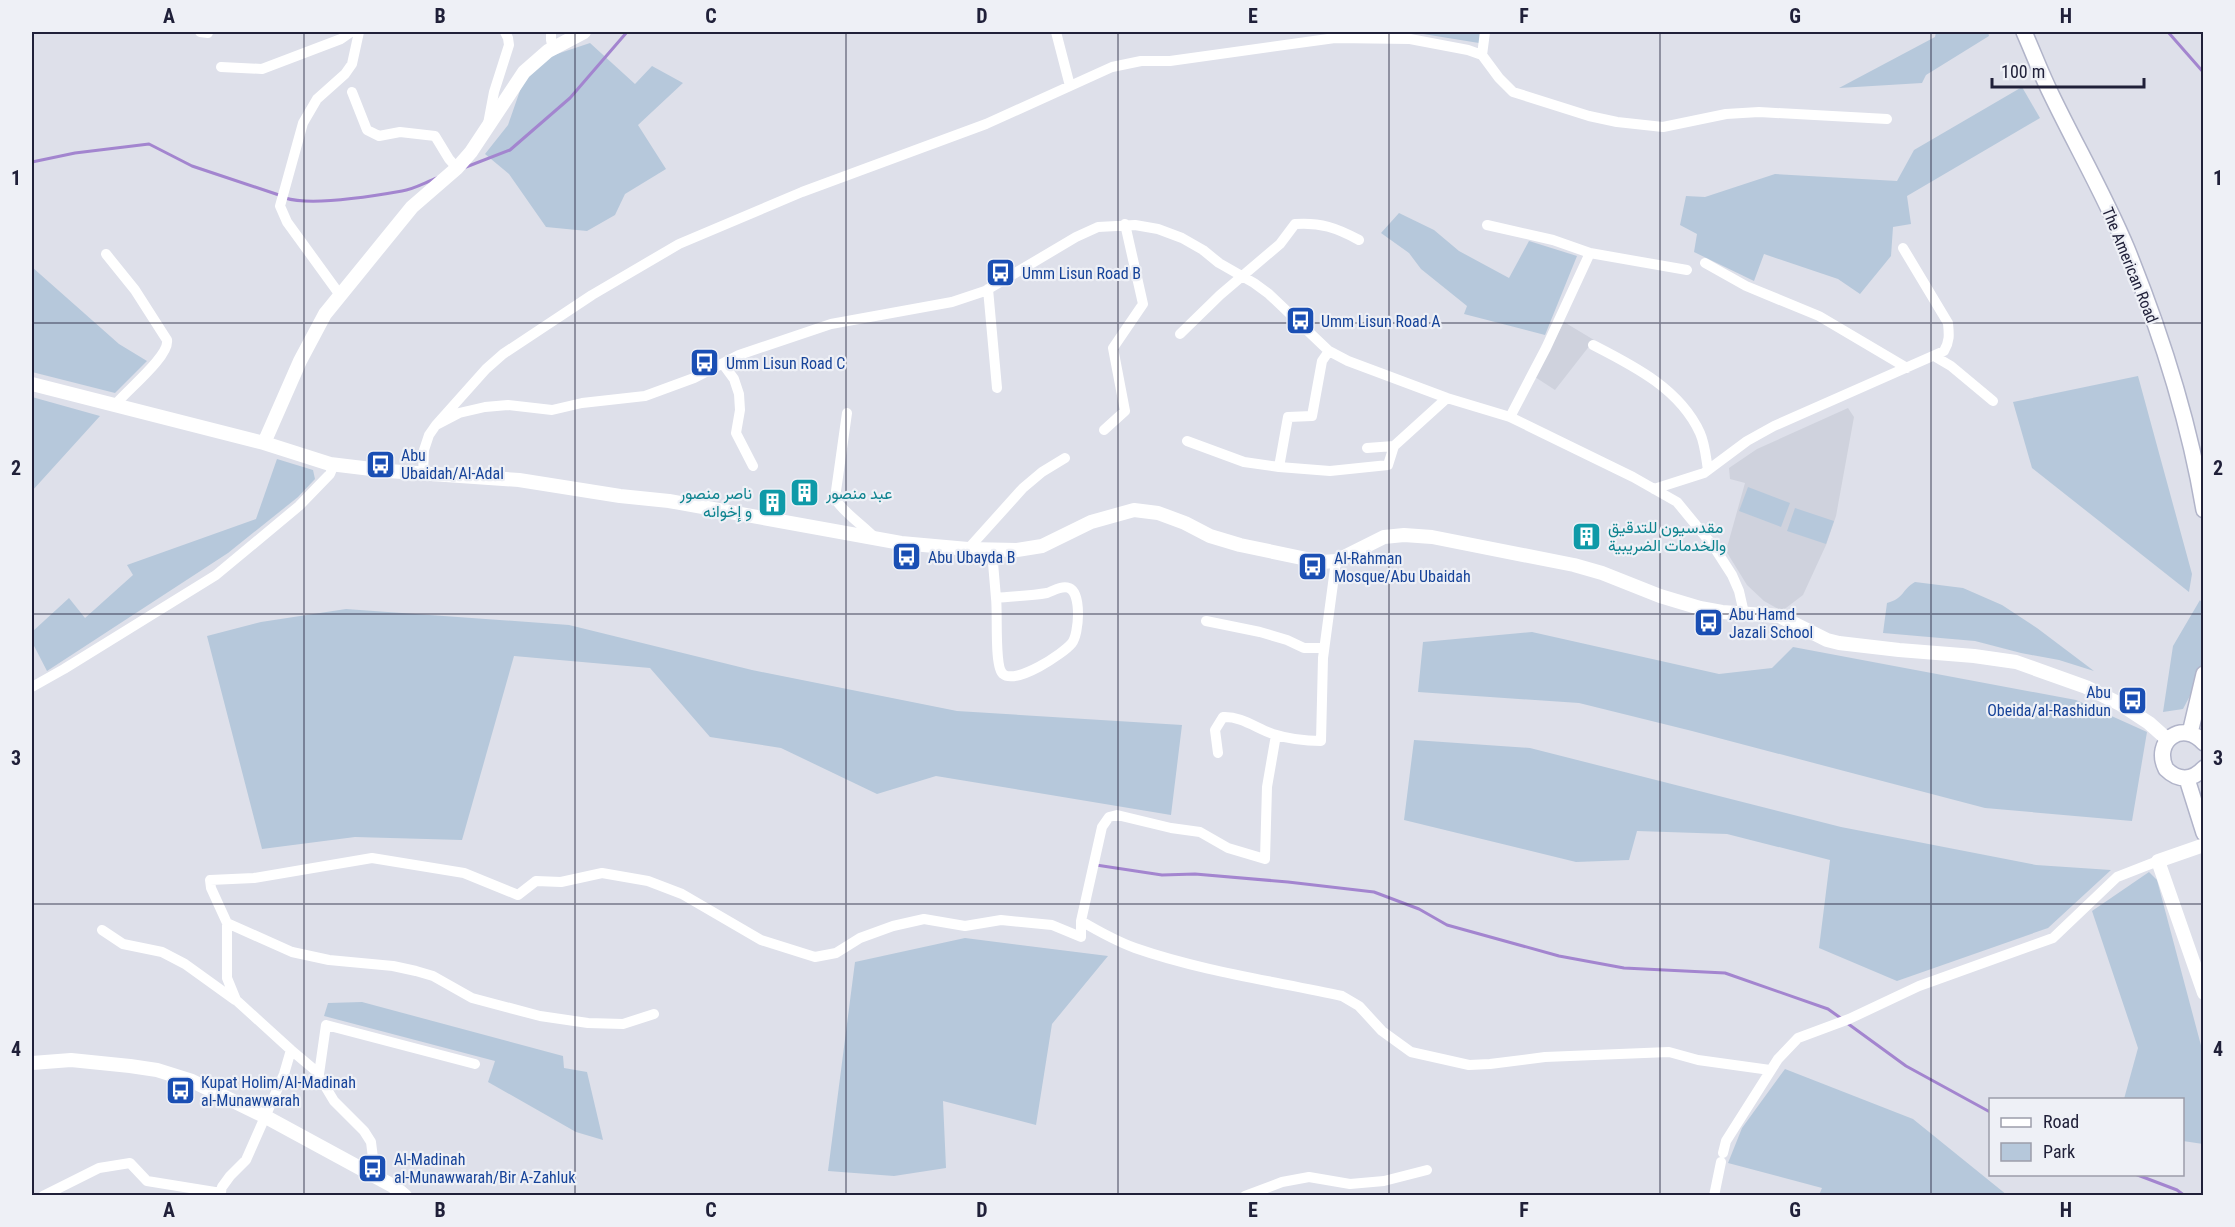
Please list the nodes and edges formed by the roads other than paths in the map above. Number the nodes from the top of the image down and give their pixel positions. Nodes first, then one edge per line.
1 (351, 32) edge
2 (359, 32) edge
3 (505, 32) edge
4 (551, 32) edge
5 (584, 32) edge
6 (1056, 32) edge
7 (1485, 32) edge
8 (2024, 32) edge
9 (553, 48) junction
10 (1482, 55) junction
11 (221, 67) dead end
12 (1070, 86) junction
13 (352, 92) dead end
14 (1887, 119) dead end
15 (487, 127) junction
16 (457, 168) junction
17 (1125, 224) junction
18 (1487, 225) dead end
19 (1359, 240) dead end
20 (1903, 248) dead end
21 (1590, 253) junction
22 (106, 254) dead end
23 (1705, 263) dead end
24 (1687, 270) dead end
25 (1243, 277) junction
26 (988, 289) junction
27 (340, 295) junction
28 (1180, 334) dead end
29 (1593, 345) dead end
30 (1329, 351) junction
31 (1934, 356) junction
32 (723, 363) junction
33 (1907, 368) junction
34 (32, 384) edge
35 (998, 388) dead end
36 (1447, 398) junction
37 (1993, 401) dead end
38 (114, 406) junction
39 (847, 413) dead end
40 (1510, 417) junction
41 (436, 426) junction
42 (1104, 430) dead end
43 (1187, 441) dead end
44 (264, 443) junction
45 (1394, 446) junction
46 (1367, 448) dead end
47 (1065, 458) dead end
48 (334, 464) junction
49 (753, 466) dead end
50 (1280, 467) junction
51 (1708, 470) junction
52 (423, 474) junction
53 (1654, 489) junction
54 (2204, 510) edge
55 (876, 540) junction
56 (968, 549) junction
57 (992, 551) junction
58 (1336, 561) junction
59 (996, 598) junction
60 (1744, 613) junction
61 (1206, 621) dead end
62 (1324, 648) junction
63 (2204, 674) edge
64 (32, 687) edge
65 (2190, 733) junction
66 (1276, 735) junction
67 (2168, 740) junction
68 (2204, 743) edge
69 (1218, 753) dead end
70 (2204, 768) edge
71 (2187, 778) junction
72 (2204, 833) edge
73 (2204, 845) edge
74 (2158, 861) junction
75 (1081, 921) junction
76 (227, 923) junction
77 (102, 930) dead end
78 (2204, 993) edge
79 (236, 1000) junction
80 (654, 1014) dead end
81 (291, 1050) junction
82 (32, 1063) edge
83 (475, 1064) dead end
84 (1770, 1070) junction
85 (319, 1074) junction
86 (266, 1117) junction
87 (1427, 1170) dead end
88 (367, 1172) junction
89 (221, 1194) edge
90 (43, 1196) edge
91 (405, 1196) edge
92 (1245, 1196) edge
93 (1714, 1196) edge

1 - 11 street
2 - 27 street
3 - 15 street
4 - 9 street
5 - 9 street
6 - 12 street
7 - 10 street
8 - 54 main road, The American Road
9 - 15 street
10 - 12 street
10 - 14 street
12 - 41 street
13 - 16 street
15 - 16 street
16 - 27 street
17 - 25 street
17 - 26 street
17 - 42 street
18 - 21 street
19 - 25 street
20 - 31 street
21 - 24 street
21 - 40 street
22 - 38 street
23 - 33 street
25 - 28 street
25 - 30 street
26 - 32 street
26 - 35 street
27 - 44 street
29 - 51 street
30 - 36 street
30 - 50 street
31 - 33 street
31 - 37 street
32 - 41 street
32 - 49 street
33 - 51 street
34 - 38 street
36 - 40 street
36 - 45 street
38 - 44 street
39 - 55 street
40 - 53 street
41 - 52 street
43 - 50 street
44 - 48 street
45 - 46 street
45 - 50 street
47 - 56 street
48 - 52 street
48 - 64 street
51 - 53 street
52 - 55 street
53 - 60 street
55 - 56 street
56 - 57 street
57 - 58 street
57 - 59 street
58 - 60 street
58 - 62 street
59 - 59 street
60 - 67 street
61 - 62 street
62 - 66 street
63 - 65 main road
65 - 67 main road
65 - 68 main road
66 - 69 street
66 - 75 street
67 - 71 main road
70 - 71 main road
71 - 72 main road
73 - 74 street
74 - 78 street
74 - 84 street
75 - 76 street
75 - 84 street
76 - 79 street
76 - 80 street
77 - 79 street
79 - 81 street
81 - 85 street
81 - 86 street
82 - 86 street
83 - 85 street
84 - 93 street
85 - 88 street
86 - 88 street
86 - 89 street
87 - 92 street
88 - 91 street
89 - 90 street

